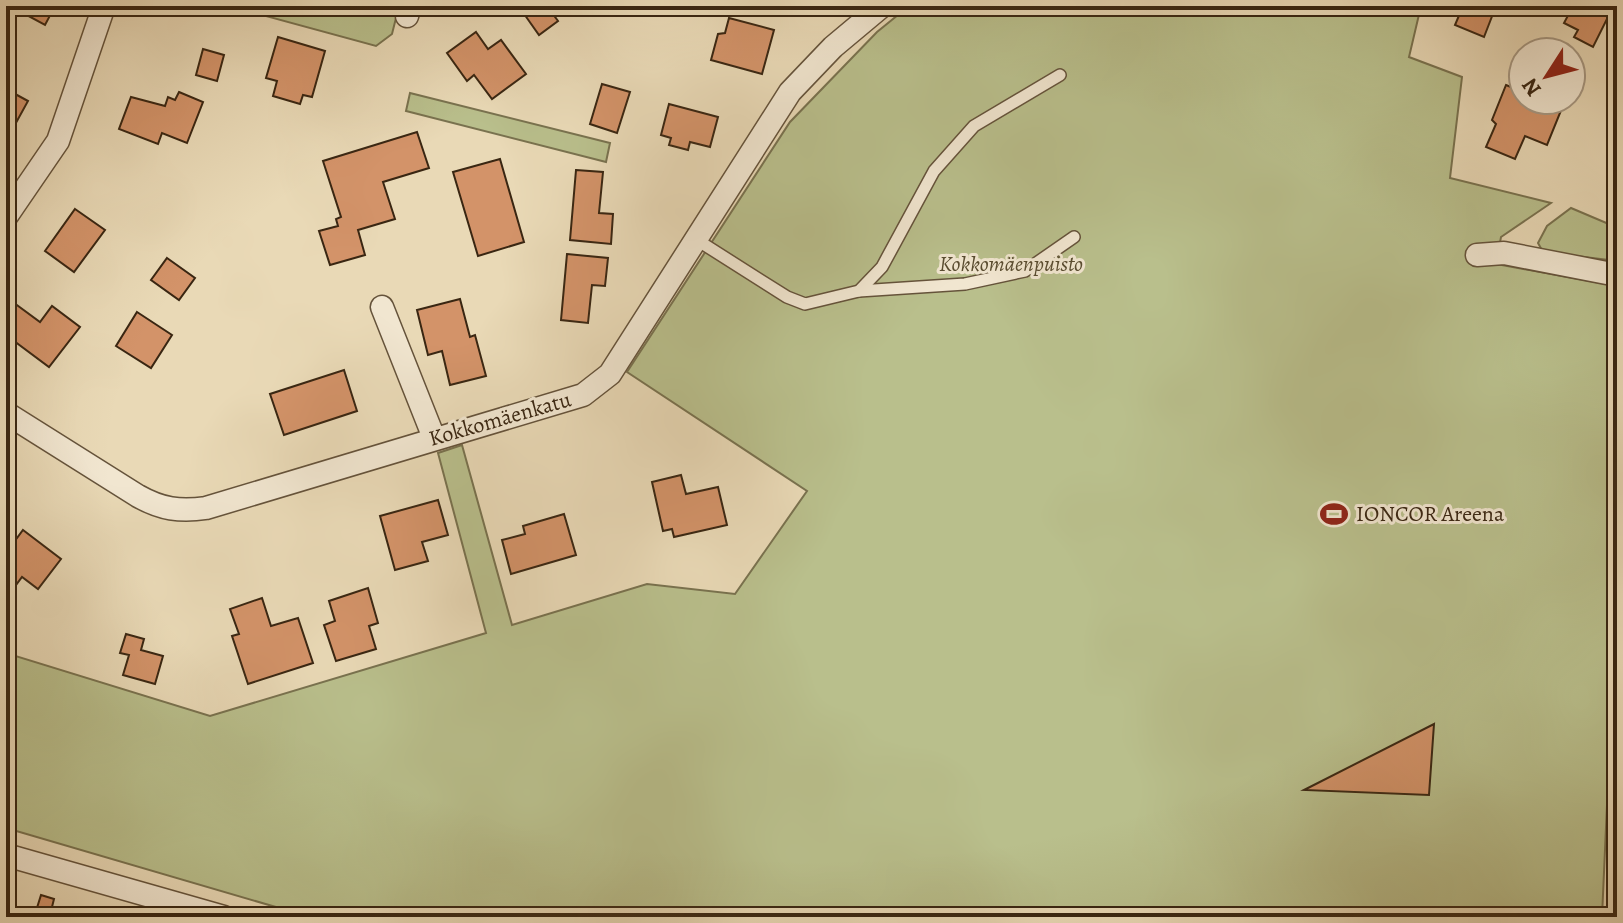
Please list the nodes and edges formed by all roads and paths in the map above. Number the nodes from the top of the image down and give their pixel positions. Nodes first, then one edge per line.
1 (104, 6) edge
2 (882, 6) edge
3 (1060, 75) dead end
4 (6, 217) edge
5 (1074, 237) dead end
6 (697, 240) junction
7 (1477, 255) dead end
8 (1617, 275) edge
9 (859, 291) junction
10 (382, 307) dead end
11 (6, 413) edge
12 (434, 438) junction
13 (6, 855) edge
14 (224, 917) edge

1 - 4 street
2 - 6 street, Kokkomäenkatu
3 - 9 lane
5 - 9 lane
6 - 9 lane
6 - 12 street, Kokkomäenkatu
7 - 8 street
10 - 12 street
11 - 12 street, Kokkomäenkatu
13 - 14 street

